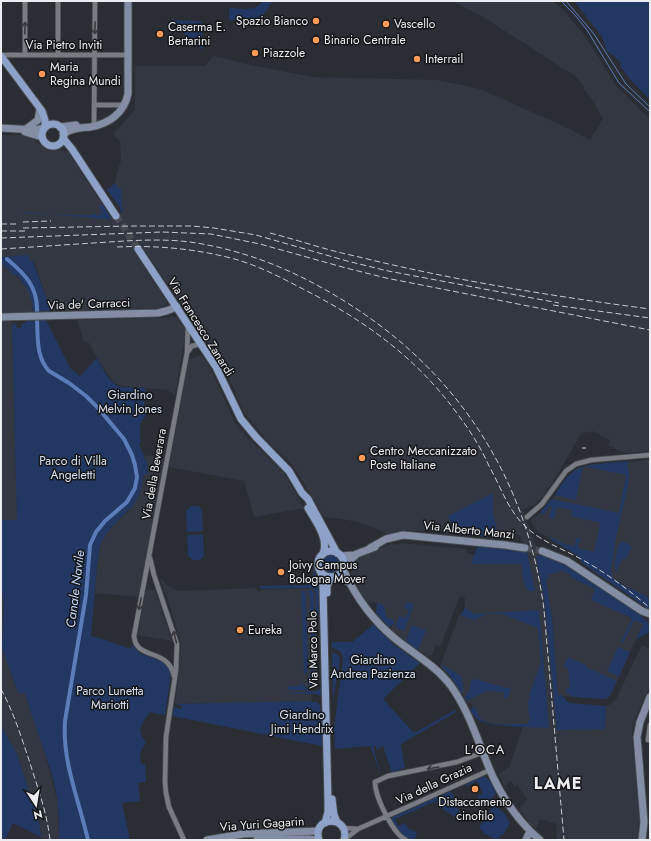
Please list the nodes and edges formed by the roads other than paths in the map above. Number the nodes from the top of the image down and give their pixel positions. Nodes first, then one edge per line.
1 (25, 1) edge
2 (58, 1) edge
3 (95, 1) edge
4 (128, 2) edge
5 (25, 55) junction
6 (58, 55) junction
7 (94, 55) junction
8 (128, 55) junction
9 (1, 56) edge
10 (94, 105) junction
11 (124, 105) junction
12 (41, 110) junction
13 (57, 126) junction
14 (94, 126) junction
15 (86, 127) junction
16 (1, 128) edge
17 (45, 128) junction
18 (23, 129) junction
19 (63, 136) junction
20 (42, 137) junction
21 (57, 144) junction
22 (74, 154) junction
23 (116, 216) tunnel mouth
24 (138, 249) tunnel mouth
25 (177, 308) junction
26 (1, 317) edge
27 (187, 323) junction
28 (201, 344) junction
29 (186, 353) junction
30 (650, 455) edge
31 (302, 493) junction
32 (527, 517) dead end
33 (525, 548) tunnel mouth
34 (542, 551) tunnel mouth
35 (150, 552) junction
36 (323, 554) junction
37 (339, 554) junction
38 (358, 554) junction
39 (344, 567) junction
40 (321, 573) junction
41 (334, 577) junction
42 (144, 580) junction
43 (155, 580) junction
44 (351, 585) junction
45 (642, 611) junction
46 (650, 614) edge
47 (650, 620) edge
48 (177, 654) junction
49 (165, 659) junction
50 (174, 676) junction
51 (650, 697) edge
52 (650, 725) edge
53 (650, 740) edge
54 (484, 752) junction
55 (490, 770) junction
56 (387, 816) junction
57 (325, 822) junction
58 (337, 822) junction
59 (343, 828) junction
60 (358, 830) junction
61 (318, 831) junction
62 (530, 831) junction
63 (538, 839) edge
64 (184, 840) edge
65 (207, 840) edge
66 (257, 840) edge
67 (317, 840) edge
68 (344, 840) edge
69 (406, 840) edge
70 (526, 840) edge
71 (642, 840) edge

5 -> 1 street
2 - 6 street
3 -> 7 street
4 - 8 main road
5 - 6 street, Via Pietro Inviti
5 - 9 street, Via Pietro Inviti
6 - 7 street, Via Pietro Inviti
7 - 8 street, Via Pietro Inviti
7 - 10 street
8 - 11 main road
9 - 12 main road
10 - 11 street
10 - 14 street
11 - 14 main road
12 - 13 main road
12 - 17 main road
12 - 18 main road
13 - 15 main road
13 - 17 main road
13 - 19 main road
14 - 15 main road
15 - 19 main road
16 - 18 main road
17 - 18 main road
17 - 20 main road
18 - 20 main road
19 - 21 main road
19 - 22 main road
20 - 21 main road
21 - 22 main road
22 - 23 main road
24 - 25 main road, Via Francesco Zanardi
25 - 26 main road, Via de' Carracci
25 - 27 main road, Via Francesco Zanardi
27 - 28 main road, Via Francesco Zanardi
27 - 29 street, Via della Beverara
28 - 29 street
28 - 31 main road, Via Francesco Zanardi
29 - 35 street, Via della Beverara
30 - 32 street
31 - 36 main road, Via Francesco Zanardi
31 - 37 main road, Via Francesco Zanardi
33 - 38 main road, Via Alberto Manzi
34 - 45 main road
35 - 42 street, Via della Beverara
35 - 43 street, Via della Beverara
36 - 37 main road
36 - 40 main road
37 - 38 main road, Via Alberto Manzi
37 - 39 main road
38 - 39 main road, Via Alberto Manzi
39 - 41 main road
39 - 44 main road
40 - 41 main road
40 - 57 main road, Via Marco Polo
41 - 44 main road
41 - 58 main road, Via Marco Polo
42 - 43 street
42 -> 49 street, Via della Beverara
48 -> 43 street, Via della Beverara
44 - 54 main road
45 - 46 main road
45 - 47 main road
48 - 49 street
48 - 50 street, Via della Beverara
49 - 50 street
50 - 64 street, Via della Beverara
51 - 71 main road
52 - 53 street
54 - 55 main road
54 -> 56 street
55 - 56 street, Via della Grazia
55 - 62 main road
56 - 60 street, Via della Grazia
56 - 69 street, Via della Grazia
57 - 58 main road
57 - 61 main road
58 - 59 main road
59 - 60 street
59 - 68 main road
60 - 68 street, Via della Grazia
61 - 65 main road, Via Yuri Gagarin
61 - 67 main road
62 - 63 main road
62 - 70 main road
66 - 67 main road, Via Yuri Gagarin

